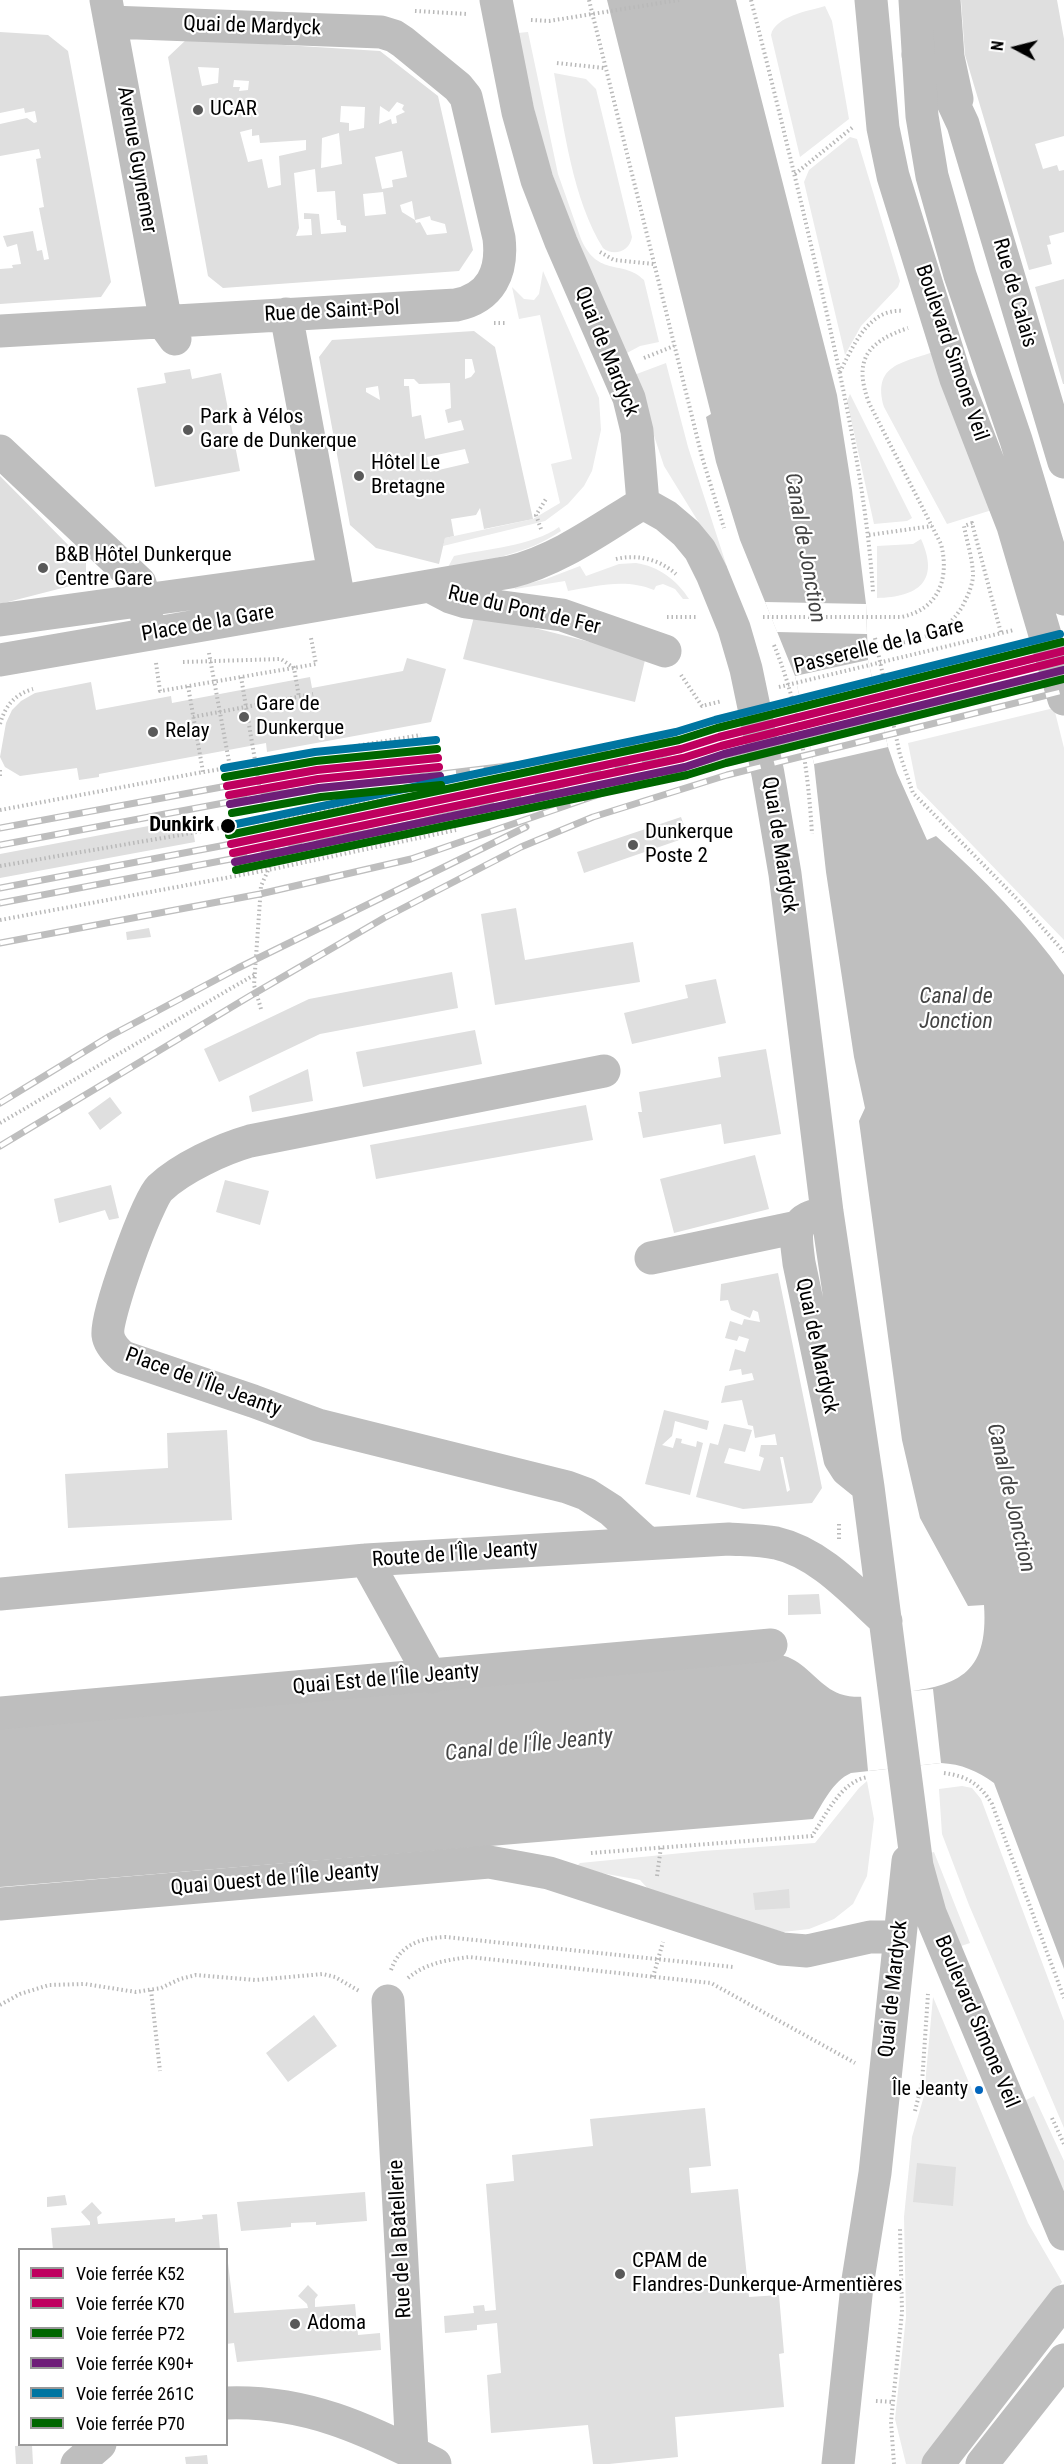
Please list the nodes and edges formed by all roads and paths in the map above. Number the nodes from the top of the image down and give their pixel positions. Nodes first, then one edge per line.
1 (496, 0) edge
2 (589, 0) edge
3 (679, 0) edge
4 (752, 0) edge
5 (871, 0) edge
6 (915, 0) edge
7 (944, 0) edge
8 (108, 11) edge
9 (549, 21) dead end
10 (918, 55) junction
11 (557, 63) dead end
12 (604, 68) junction
13 (860, 122) dead end
14 (963, 124) junction
15 (795, 174) junction
16 (596, 248) dead end
17 (654, 264) junction
18 (492, 284) joint
19 (165, 321) junction
20 (928, 322) junction
21 (288, 325) junction
22 (0, 331) edge
23 (674, 346) junction
24 (653, 353) dead end
25 (840, 374) junction
26 (0, 451) edge
27 (1064, 462) edge
28 (546, 499) dead end
29 (643, 503) junction
30 (932, 526) junction
31 (541, 530) dead end
32 (726, 534) dead end
33 (869, 535) junction
34 (614, 559) dead end
35 (678, 576) dead end
36 (431, 586) junction
37 (337, 588) junction
38 (873, 592) dead end
39 (1064, 599) edge
40 (146, 609) junction
41 (657, 617) dead end
42 (704, 617) dead end
43 (762, 617) dead end
44 (0, 620) edge
45 (1022, 628) dead end
46 (1000, 633) junction
47 (311, 636) dead end
48 (875, 638) dead end
49 (877, 648) junction
50 (665, 651) dead end
51 (210, 659) junction
52 (0, 660) edge
53 (180, 663) dead end
54 (294, 669) junction
55 (157, 670) dead end
56 (242, 677) junction
57 (215, 682) junction
58 (42, 687) dead end
59 (188, 687) junction
60 (771, 689) dead end
61 (313, 694) dead end
62 (299, 697) junction
63 (1064, 699) edge
64 (725, 700) dead end
65 (702, 706) dead end
66 (246, 707) junction
67 (220, 712) junction
68 (193, 717) junction
69 (0, 724) edge
70 (196, 731) junction
71 (183, 733) dead end
72 (421, 735) dead end
73 (256, 763) junction
74 (230, 767) junction
75 (0, 770) edge
76 (203, 772) junction
77 (0, 777) edge
78 (441, 790) dead end
79 (0, 810) edge
80 (266, 819) junction
81 (456, 830) dead end
82 (0, 866) edge
83 (268, 870) junction
84 (0, 920) edge
85 (1064, 952) edge
86 (255, 975) junction
87 (261, 1009) dead end
88 (604, 1071) dead end
89 (0, 1123) edge
90 (827, 1212) junction
91 (798, 1227) junction
92 (651, 1258) dead end
93 (868, 1487) junction
94 (647, 1543) junction
95 (366, 1560) junction
96 (0, 1594) edge
97 (887, 1632) junction
98 (771, 1645) dead end
99 (431, 1677) junction
100 (0, 1713) edge
101 (944, 1773) dead end
102 (868, 1777) dead end
103 (909, 1805) junction
104 (590, 1853) dead end
105 (0, 1904) edge
106 (900, 1937) junction
107 (744, 1969) dead end
108 (151, 1990) junction
109 (929, 1992) dead end
110 (1064, 1998) edge
111 (388, 2001) junction
112 (0, 2005) edge
113 (855, 2063) dead end
114 (160, 2071) dead end
115 (1050, 2113) dead end
116 (911, 2121) dead end
117 (1064, 2144) edge
118 (875, 2173) junction
119 (900, 2222) dead end
120 (1064, 2234) edge
121 (1064, 2301) edge
122 (1064, 2360) edge
123 (228, 2403) edge
124 (99, 2446) edge
125 (424, 2458) edge
126 (77, 2464) edge
127 (838, 2464) edge
128 (861, 2464) edge
129 (894, 2464) edge
130 (938, 2464) edge
131 (982, 2464) edge

1 - 29 street, Quai de Mardyck
2 - 12 path
3 - 9 path
4 - 15 path
5 - 20 street, Boulevard Simone Veil
6 - 10 street, Boulevard Simone Veil
7 - 14 street, Rue de Calais
8 - 18 street, Quai de Mardyck
8 - 19 street, Avenue Guynemer
10 - 14 street, Rue de Calais
10 - 39 street, Boulevard Simone Veil
11 - 12 path
12 - 17 path
13 - 15 path
14 - 27 street, Rue de Calais
15 - 25 path
16 - 17 path
17 - 23 path
18 - 21 street, Rue de Saint-Pol
19 - 21 street, Rue de Saint-Pol
19 - 22 street
20 - 25 path
20 - 30 path
20 - 63 street, Boulevard Simone Veil
21 - 37 street
23 - 24 path
23 - 32 path
25 - 33 path
26 - 40 street, Place de la Gare
28 - 31 path
29 - 36 street, Rue du Pont de Fer
29 - 90 street, Quai de Mardyck
30 - 33 path
30 - 43 path
33 - 38 path
34 - 35 path
36 - 37 street, Place de la Gare
36 - 50 street, Rue du Pont de Fer
37 - 40 street, Place de la Gare
37 - 52 street, Place de la Gare
40 - 44 street, Place de la Gare
41 - 42 path
45 - 46 path, Passerelle de la Gare
46 - 49 path
46 - 60 path, Passerelle de la Gare
47 - 54 path
48 - 49 path
49 - 85 path
51 - 53 path
51 - 54 path
51 - 57 path
54 - 56 path
54 - 62 path
55 - 59 path
56 - 57 path
56 - 66 path
57 - 59 path
57 - 67 path
58 - 69 path
59 - 68 path
61 - 62 path
62 - 66 path
64 - 65 path
66 - 67 path
66 - 73 path
67 - 68 path
67 - 74 path
68 - 70 path
70 - 71 path
70 - 76 path
72 - 73 path
73 - 74 path
73 - 80 path
74 - 76 path
75 - 77 path
76 - 79 path
78 - 80 path
80 - 82 path
80 - 83 path
81 - 83 path
83 - 84 path
83 - 86 path
86 - 87 path
86 - 89 path
88 - 94 street, Place de l'Île Jeanty
90 - 91 street
90 - 93 street, Quai de Mardyck
91 - 92 street
91 - 93 street, Quai de Mardyck
93 - 97 street, Quai de Mardyck
94 - 95 street, Route de l'Île Jeanty
94 - 97 street, Route de l'Île Jeanty
95 - 96 street, Route de l'Île Jeanty
95 - 99 street
97 - 103 street, Quai de Mardyck
98 - 99 street, Quai Est de l'Île Jeanty
99 - 100 street, Quai Est de l'Île Jeanty
101 - 110 path
102 - 104 path
103 - 106 street, Quai de Mardyck
103 - 120 street, Boulevard Simone Veil
105 - 106 street, Quai Ouest de l'Île Jeanty
106 - 118 street, Quai de Mardyck
107 - 111 path
108 - 111 path
108 - 112 path
108 - 114 path
109 - 116 path
111 - 113 path
111 - 125 street, Rue de la Batellerie
115 - 117 path, Boulevard Simone Veil
118 - 127 street, Quai de Mardyck
118 - 128 street, Quai de Mardyck
119 - 129 path
121 - 130 street
122 - 131 street
123 - 125 street
124 - 126 street

